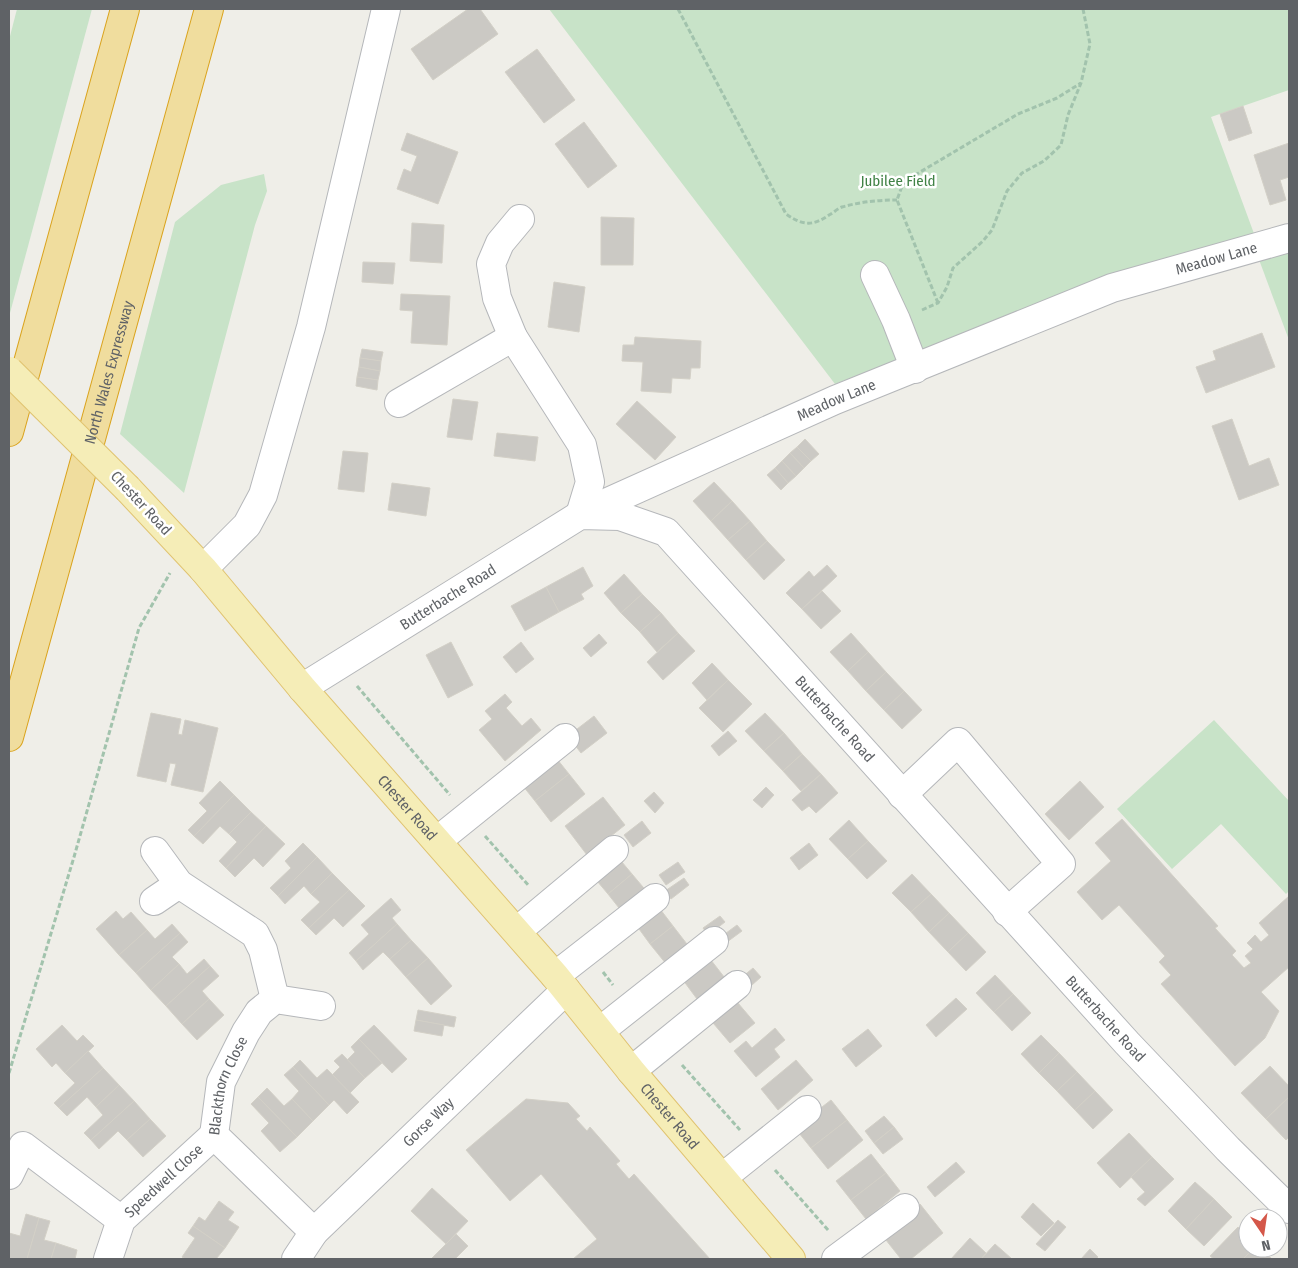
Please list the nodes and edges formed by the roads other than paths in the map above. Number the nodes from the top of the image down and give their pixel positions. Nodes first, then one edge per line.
1 (126, 9) edge
2 (209, 9) edge
3 (386, 9) edge
4 (520, 219) dead end
5 (1289, 238) edge
6 (875, 275) dead end
7 (513, 337) junction
8 (915, 369) junction
9 (9, 371) edge
10 (399, 403) dead end
11 (9, 432) edge
12 (580, 515) junction
13 (202, 569) junction
14 (302, 688) junction
15 (9, 738) edge
16 (565, 738) dead end
17 (902, 795) junction
18 (437, 841) junction
19 (614, 850) dead end
20 (156, 851) dead end
21 (179, 884) junction
22 (654, 898) dead end
23 (154, 900) dead end
24 (1007, 912) junction
25 (517, 931) junction
26 (714, 941) dead end
27 (560, 983) junction
28 (736, 985) dead end
29 (275, 1000) junction
30 (321, 1006) dead end
31 (600, 1031) junction
32 (631, 1071) junction
33 (807, 1110) dead end
34 (214, 1135) junction
35 (9, 1175) edge
36 (722, 1177) junction
37 (905, 1208) dead end
38 (1289, 1209) edge
39 (121, 1220) junction
40 (314, 1232) junction
41 (108, 1259) edge
42 (296, 1259) edge
43 (791, 1259) edge
44 (836, 1259) edge

1 - 11 highway
2 - 15 highway, North Wales Expressway
3 - 13 street
4 - 7 street
5 - 8 street, Meadow Lane
6 - 8 street
7 - 10 street
7 - 12 street
8 - 12 street, Meadow Lane
9 - 13 main road, Chester Road, bridge
12 - 14 street, Butterbache Road
12 - 17 street, Butterbache Road
13 - 14 main road, Chester Road
14 - 18 main road, Chester Road
16 - 18 street
17 - 24 street, Butterbache Road
17 - 24 street
18 - 25 main road, Chester Road
19 - 25 street
20 - 21 street
21 - 23 street
21 - 29 street
22 - 27 street, Gorse Way
24 - 38 street, Butterbache Road
25 - 27 main road, Chester Road
26 - 31 street
27 - 31 main road, Chester Road
27 - 40 street, Gorse Way
28 - 32 street
29 - 30 street
29 - 34 street, Blackthorn Close
31 - 32 main road, Chester Road
32 - 36 main road, Chester Road
33 - 36 street
34 - 39 street, Speedwell Close
34 - 40 street, Blackthorn Close
35 - 39 street
36 - 43 main road, Chester Road
37 - 44 street
39 - 41 street, Speedwell Close
40 - 42 street, Gorse Way

